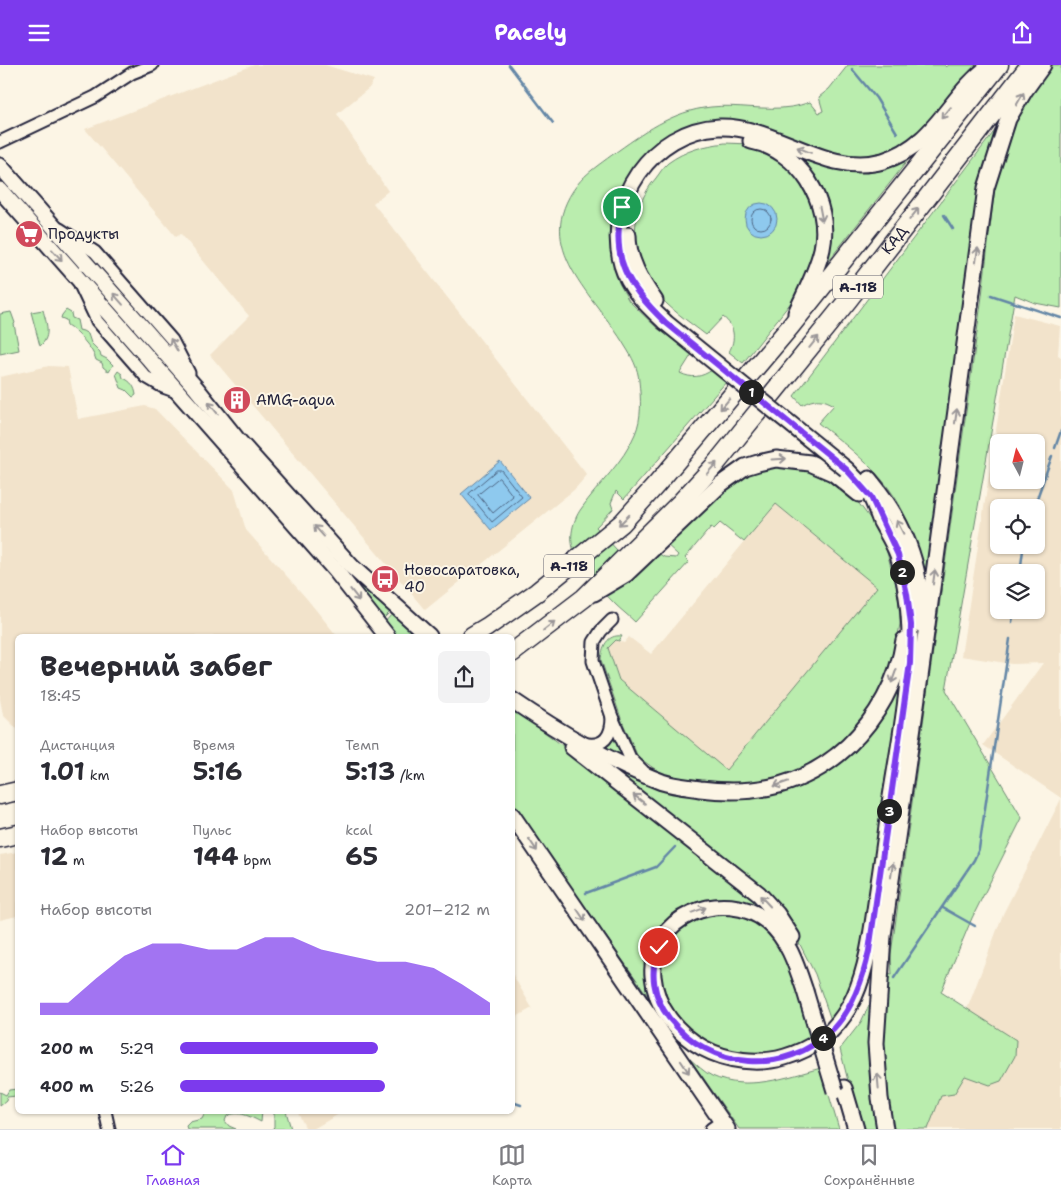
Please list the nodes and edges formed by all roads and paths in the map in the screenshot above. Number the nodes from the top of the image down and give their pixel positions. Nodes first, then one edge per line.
1 (152, 65) edge
2 (991, 65) edge
3 (999, 65) edge
4 (1030, 65) edge
5 (1043, 65) edge
6 (0, 142) edge
7 (0, 166) edge
8 (0, 190) edge
9 (668, 319) junction
10 (790, 327) junction
11 (849, 465) junction
12 (881, 521) junction
13 (907, 594) junction
14 (584, 598) junction
15 (612, 620) dead end
16 (385, 634) edge
17 (427, 634) edge
18 (475, 634) edge
19 (515, 651) edge
20 (920, 677) junction
21 (515, 702) edge
22 (612, 717) junction
23 (540, 718) junction
24 (582, 743) junction
25 (648, 776) junction
26 (15, 792) edge
27 (0, 795) edge
28 (515, 819) edge
29 (15, 834) edge
30 (0, 837) edge
31 (883, 935) junction
32 (810, 990) junction
33 (638, 998) junction
34 (839, 1090) junction
35 (106, 1114) edge
36 (720, 1127) edge
37 (109, 1129) edge
38 (846, 1129) edge
39 (856, 1129) edge
40 (885, 1129) edge

1 - 6 street
2 -> 9 main road
3 - 10 highway, КАД / А-118
14 -> 4 highway, КАД / А-118
20 -> 5 main road
17 -> 7 main road
8 -> 16 main road
9 -> 10 main road
9 - 11 main road, bridge
10 -> 18 highway, КАД / А-118
11 - 12 main road
20 -> 11 main road
12 - 13 main road
14 -> 12 main road
13 -> 25 main road
13 -> 32 main road
19 -> 14 highway, А-118
15 - 22 street
31 -> 20 main road
21 - 23 main road
22 - 24 street
22 - 25 street
23 - 24 main road
32 -> 23 main road
24 - 25 main road
26 - 27 highway
28 -> 33 main road
29 - 30 highway
31 - 33 main road
40 -> 31 main road
32 - 34 main road, bridge
33 -> 36 main road
34 - 38 main road
34 - 39 main road
35 - 37 street

